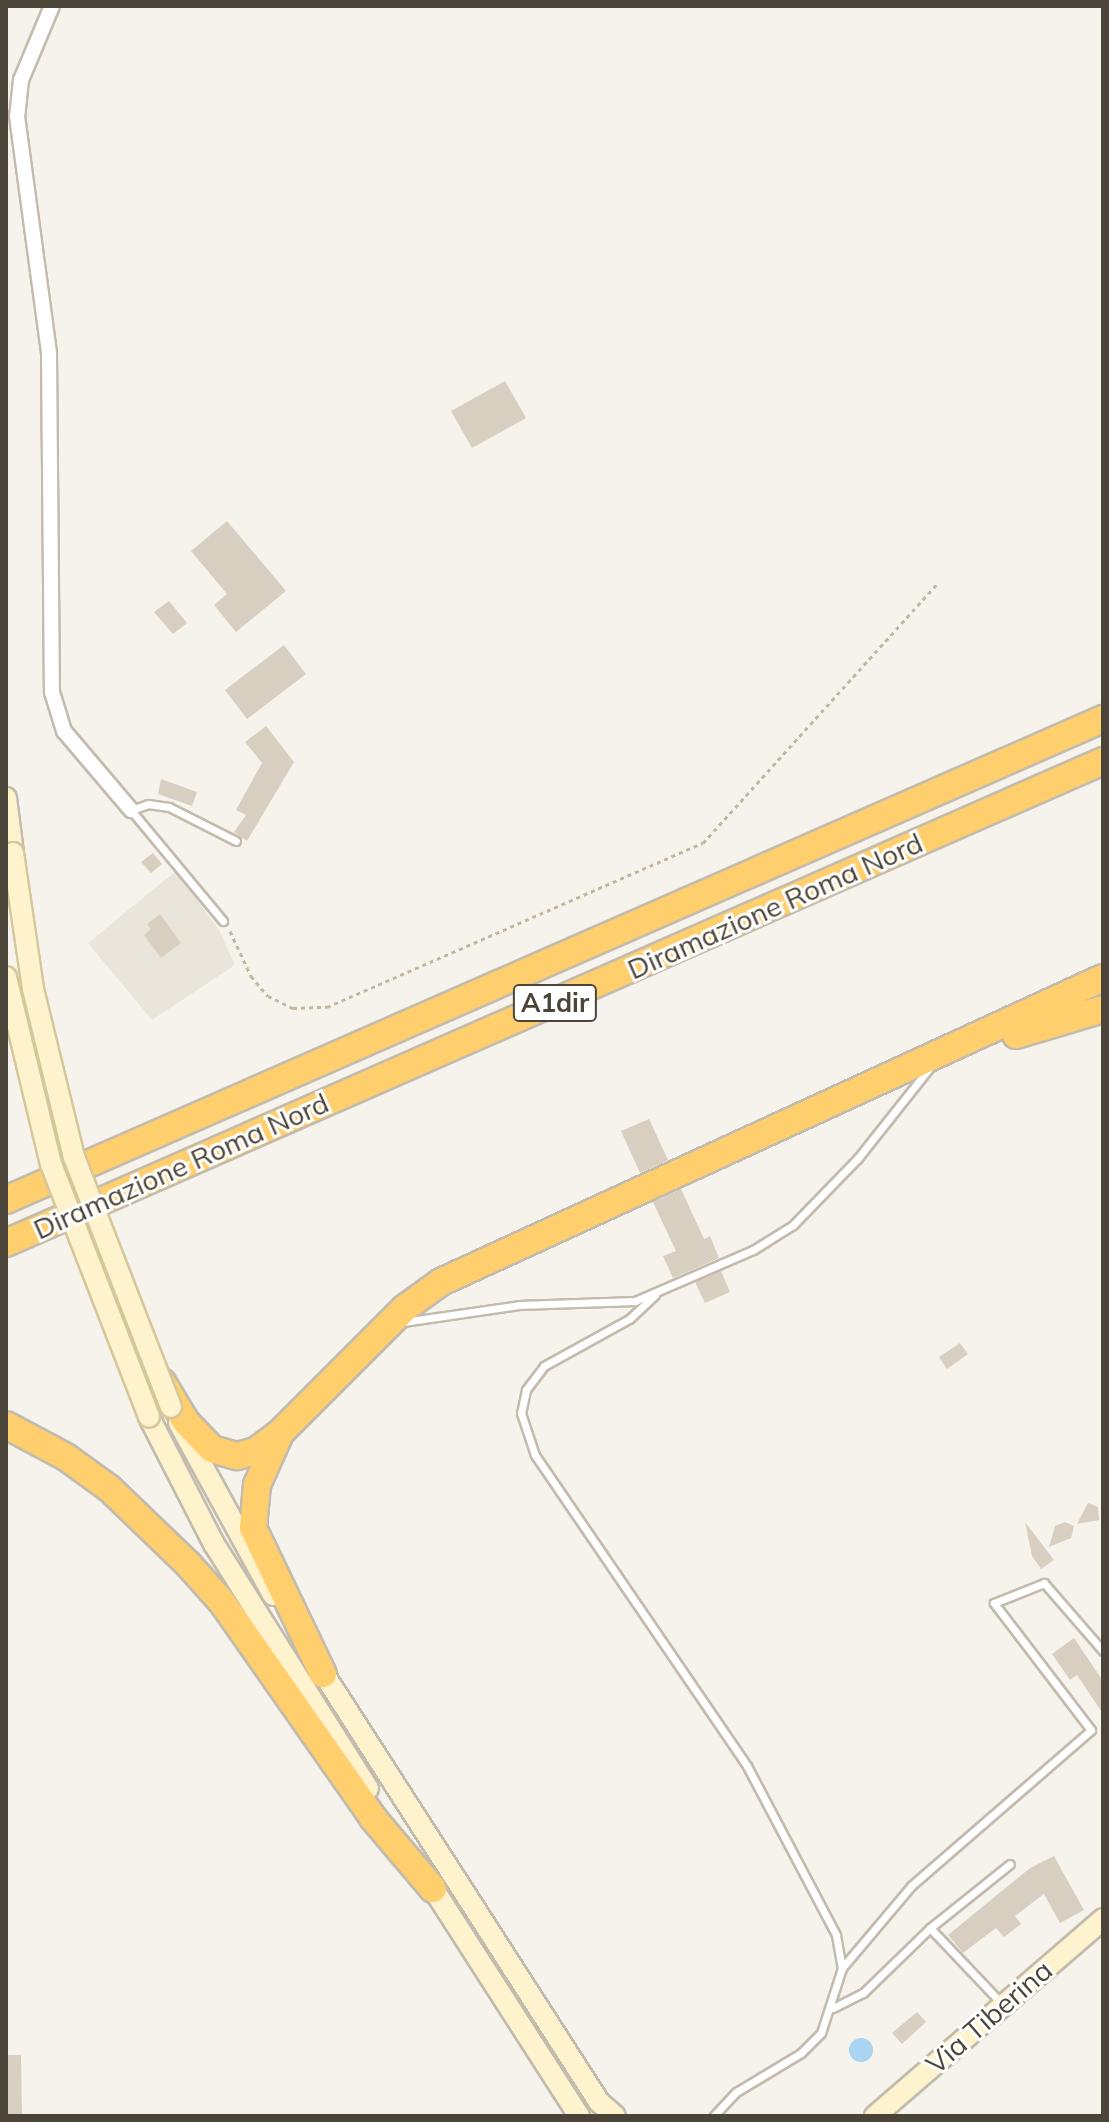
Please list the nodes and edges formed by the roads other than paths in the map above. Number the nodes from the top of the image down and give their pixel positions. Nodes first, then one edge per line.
1 (52, 6) edge
2 (1103, 719) edge
3 (1103, 761) edge
4 (6, 798) edge
5 (131, 810) junction
6 (236, 841) dead end
7 (223, 921) road end
8 (6, 977) edge
9 (1103, 978) edge
10 (1103, 1009) edge
11 (939, 1055) junction
12 (6, 1200) edge
13 (6, 1243) edge
14 (655, 1295) junction
15 (390, 1323) junction
16 (145, 1350) junction
17 (6, 1425) edge
18 (281, 1432) junction
19 (1103, 1651) edge
20 (323, 1674) junction
21 (1010, 1864) dead end
22 (433, 1889) junction
23 (1103, 1919) edge
24 (930, 1928) junction
25 (842, 1968) junction
26 (1003, 2005) junction
27 (833, 2008) junction
28 (579, 2116) edge
29 (615, 2116) edge
30 (714, 2116) edge
31 (875, 2116) edge

1 - 5 street
2 - 12 highway, Diramazione Roma Nord / A1dir
3 - 13 highway, Diramazione Roma Nord / A1dir
4 - 16 main road, bridge
5 - 6 lane
5 - 7 lane
8 - 22 main road, bridge
9 - 11 highway
10 - 11 highway
11 - 14 lane
11 - 15 highway
14 - 15 lane
14 - 25 lane
15 - 18 highway
16 - 18 highway
16 - 20 main road, bridge
17 - 22 highway
18 - 20 highway
19 - 25 lane
20 - 29 main road
21 - 24 lane
22 - 28 main road
23 - 26 main road, Via Tiberina
24 - 26 lane
24 - 27 lane
25 - 27 lane
26 - 31 main road, Via Tiberina
27 - 30 lane

